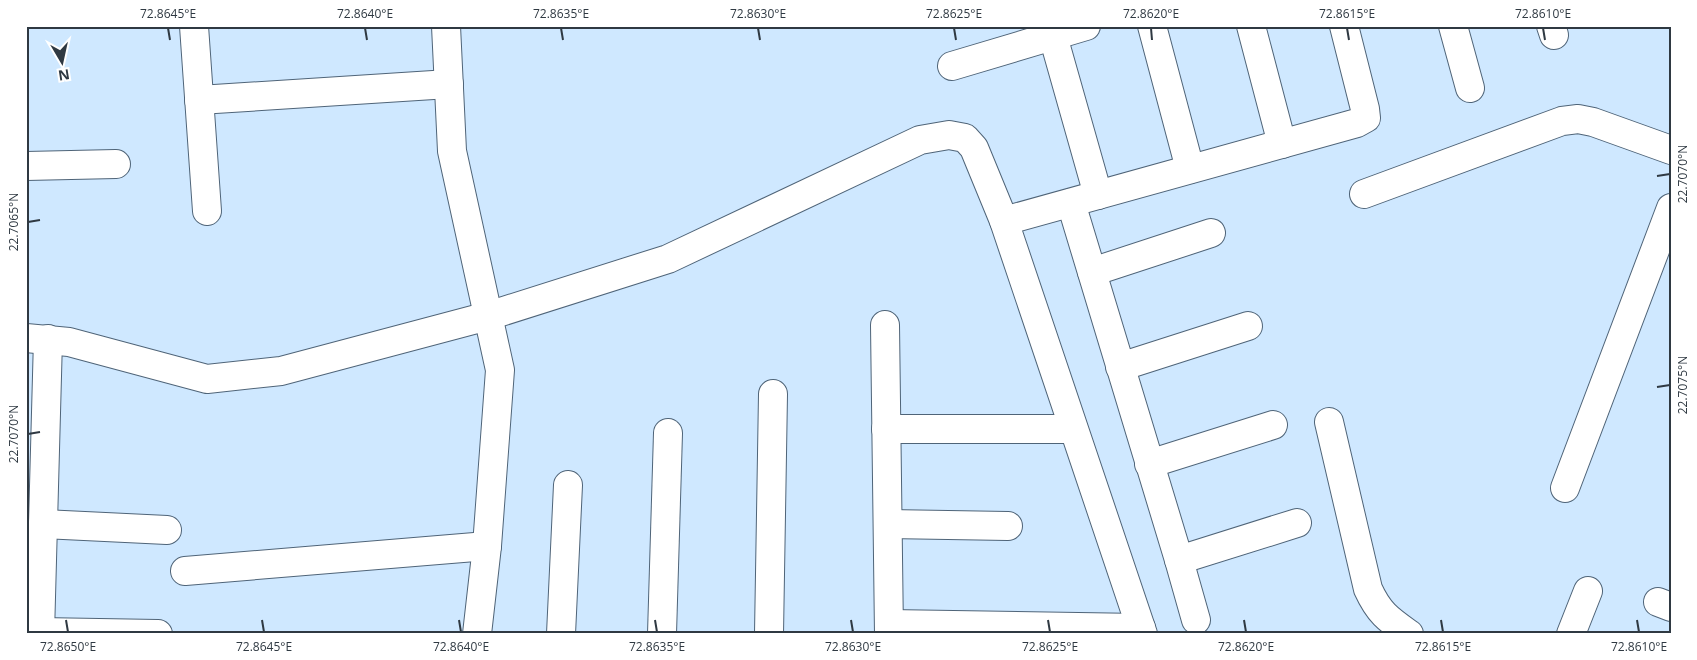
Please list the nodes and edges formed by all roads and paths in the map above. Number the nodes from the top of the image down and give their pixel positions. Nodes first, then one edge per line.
1 (194, 26) edge
2 (446, 26) edge
3 (1086, 26) edge
4 (1152, 26) edge
5 (1251, 26) edge
6 (1344, 26) edge
7 (1453, 26) edge
8 (1053, 36) junction
9 (952, 66) dead end
10 (449, 84) junction
11 (1470, 88) dead end
12 (199, 100) junction
13 (1282, 144) junction
14 (1671, 150) edge
15 (116, 164) dead end
16 (26, 166) edge
17 (1190, 169) junction
18 (1364, 194) dead end
19 (1098, 195) junction
20 (1071, 203) junction
21 (1671, 208) edge
22 (208, 211) dead end
23 (1004, 221) junction
24 (1211, 233) dead end
25 (1092, 272) junction
26 (488, 316) junction
27 (885, 325) dead end
28 (1248, 326) dead end
29 (37, 338) edge
30 (1120, 367) junction
31 (773, 394) dead end
32 (1329, 422) dead end
33 (1273, 424) dead end
34 (886, 429) junction
35 (1073, 429) junction
36 (668, 433) dead end
37 (1149, 464) junction
38 (568, 485) dead end
39 (1564, 488) dead end
40 (1297, 523) dead end
41 (43, 524) junction
42 (888, 524) junction
43 (1008, 526) dead end
44 (166, 530) dead end
45 (486, 546) junction
46 (1180, 560) junction
47 (185, 571) dead end
48 (1588, 592) dead end
49 (1196, 620) dead end
50 (889, 629) edge
51 (1142, 631) edge
52 (40, 633) edge
53 (158, 634) edge
54 (477, 634) edge
55 (561, 634) edge
56 (662, 634) edge
57 (769, 634) edge
58 (1409, 634) edge
59 (1571, 634) edge

1 - 12 street
2 - 10 street
3 - 8 street
4 - 17 street
5 - 13 street
6 - 13 street
7 - 11 street
8 - 9 street
8 - 19 street
10 - 12 street
10 - 26 street
12 - 22 street
13 - 17 street
14 - 18 street
15 - 16 street
17 - 19 street
19 - 20 street
20 - 23 street
20 - 25 street
21 - 39 street
23 - 26 street
23 - 35 street
24 - 25 street
25 - 30 street
26 - 29 street
26 - 45 street
27 - 34 street
28 - 30 street
29 - 41 street
30 - 37 street
31 - 57 street
32 - 58 street
33 - 37 street
34 - 35 street
34 - 42 street
35 - 51 street
36 - 56 street
37 - 46 street
38 - 55 street
40 - 46 street
41 - 44 street
41 - 52 street
42 - 43 street
42 - 50 street
45 - 47 street
45 - 54 street
46 - 49 street
48 - 59 street
50 - 51 street
52 - 53 street

